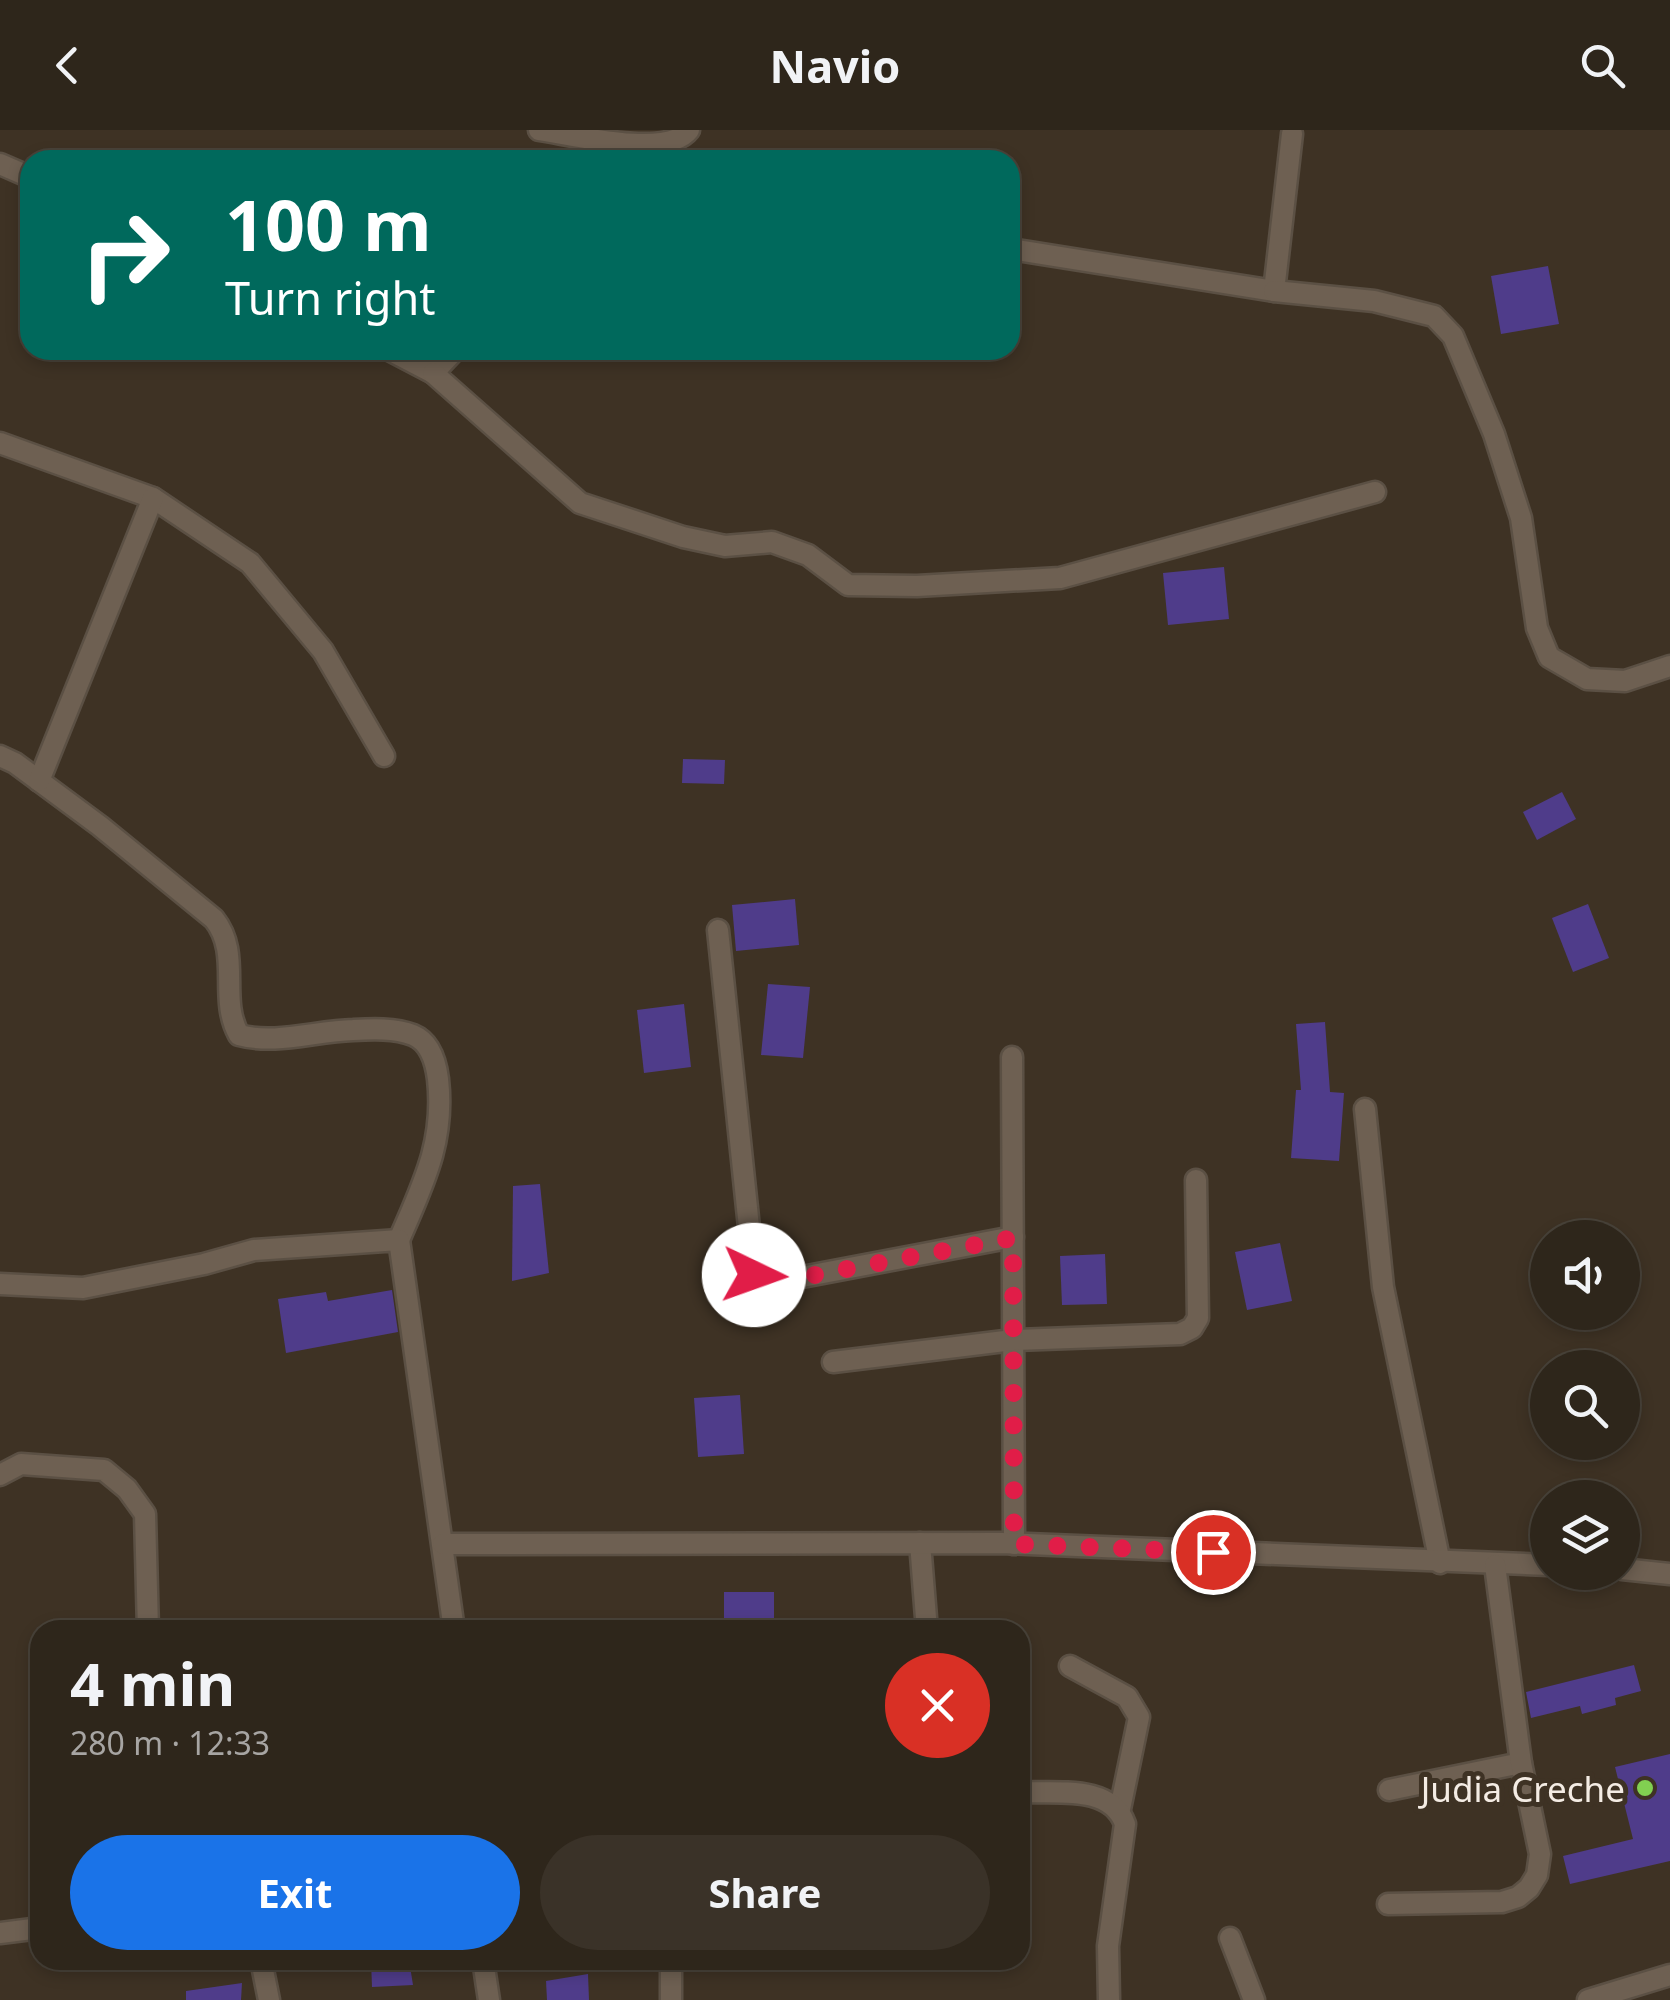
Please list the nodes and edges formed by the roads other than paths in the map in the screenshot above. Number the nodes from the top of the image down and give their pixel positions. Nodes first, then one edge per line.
1 (539, 130) edge
2 (689, 130) edge
3 (1292, 134) dead end
4 (1020, 251) edge
5 (1274, 291) junction
6 (409, 360) edge
7 (445, 360) edge
8 (433, 372) junction
9 (0, 443) edge
10 (1375, 492) dead end
11 (153, 498) junction
12 (1670, 666) edge
13 (0, 756) edge
14 (384, 756) dead end
15 (39, 781) junction
16 (718, 930) dead end
17 (1012, 1056) dead end
18 (1365, 1109) dead end
19 (1196, 1180) dead end
20 (1013, 1238) junction
21 (399, 1240) junction
22 (0, 1284) edge
23 (1013, 1340) junction
24 (833, 1362) dead end
25 (0, 1475) edge
26 (920, 1543) junction
27 (442, 1544) junction
28 (1014, 1544) junction
29 (1440, 1562) junction
30 (1495, 1566) junction
31 (1530, 1566) edge
32 (1640, 1571) edge
33 (1670, 1574) edge
34 (148, 1620) edge
35 (453, 1620) edge
36 (925, 1620) edge
37 (1070, 1666) dead end
38 (1521, 1763) junction
39 (1389, 1790) dead end
40 (1030, 1792) edge
41 (1120, 1809) junction
42 (1388, 1904) dead end
43 (30, 1929) edge
44 (0, 1932) edge
45 (1230, 1938) dead end
46 (263, 1970) edge
47 (484, 1970) edge
48 (671, 1970) edge
49 (1670, 1975) edge
50 (269, 2000) edge
51 (489, 2000) edge
52 (671, 2000) edge
53 (1109, 2000) edge
54 (1254, 2000) edge
55 (1588, 2000) edge

1 - 2 street
3 - 5 street
4 - 5 street
5 - 12 street
6 - 8 street
7 - 8 street
8 - 10 street
9 - 11 street
11 - 14 street
11 - 15 street
13 - 15 street
15 - 21 street
16 - 20 street
17 - 20 street
18 - 29 street
19 - 23 street
20 - 23 street
21 - 22 street
21 - 27 street
23 - 24 street
23 - 28 street
25 - 34 street
26 - 27 street
26 - 28 street
26 - 36 street
27 - 35 street
28 - 29 street
29 - 30 street
30 - 31 street
30 - 38 street
32 - 33 street
37 - 41 street
38 - 39 street
38 - 42 street
40 - 41 street
41 - 53 street
43 - 44 street
45 - 54 street
46 - 50 street
47 - 51 street
48 - 52 street
49 - 55 street

